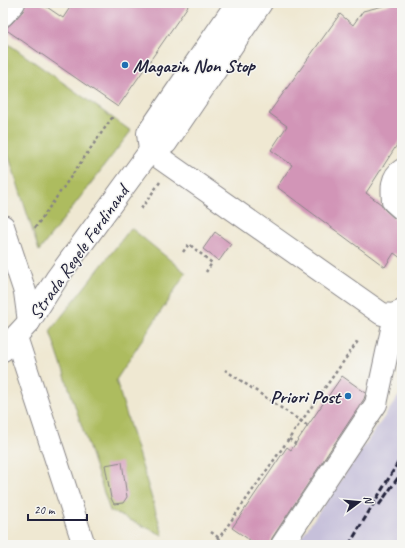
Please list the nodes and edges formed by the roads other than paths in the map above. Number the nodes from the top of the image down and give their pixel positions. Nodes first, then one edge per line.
1 (14, 3) edge
2 (237, 3) edge
3 (261, 3) edge
4 (3, 16) edge
5 (150, 151) junction
6 (402, 170) edge
7 (402, 209) edge
8 (3, 226) edge
9 (398, 313) edge
10 (16, 336) edge
11 (84, 545) edge
12 (282, 545) edge

1 - 4 street
2 - 5 street
3 - 5 street, Strada Regele Ferdinand
5 - 9 street
5 - 10 street, Strada Regele Ferdinand
6 - 7 street
8 - 10 street
9 - 12 street
10 - 11 street

